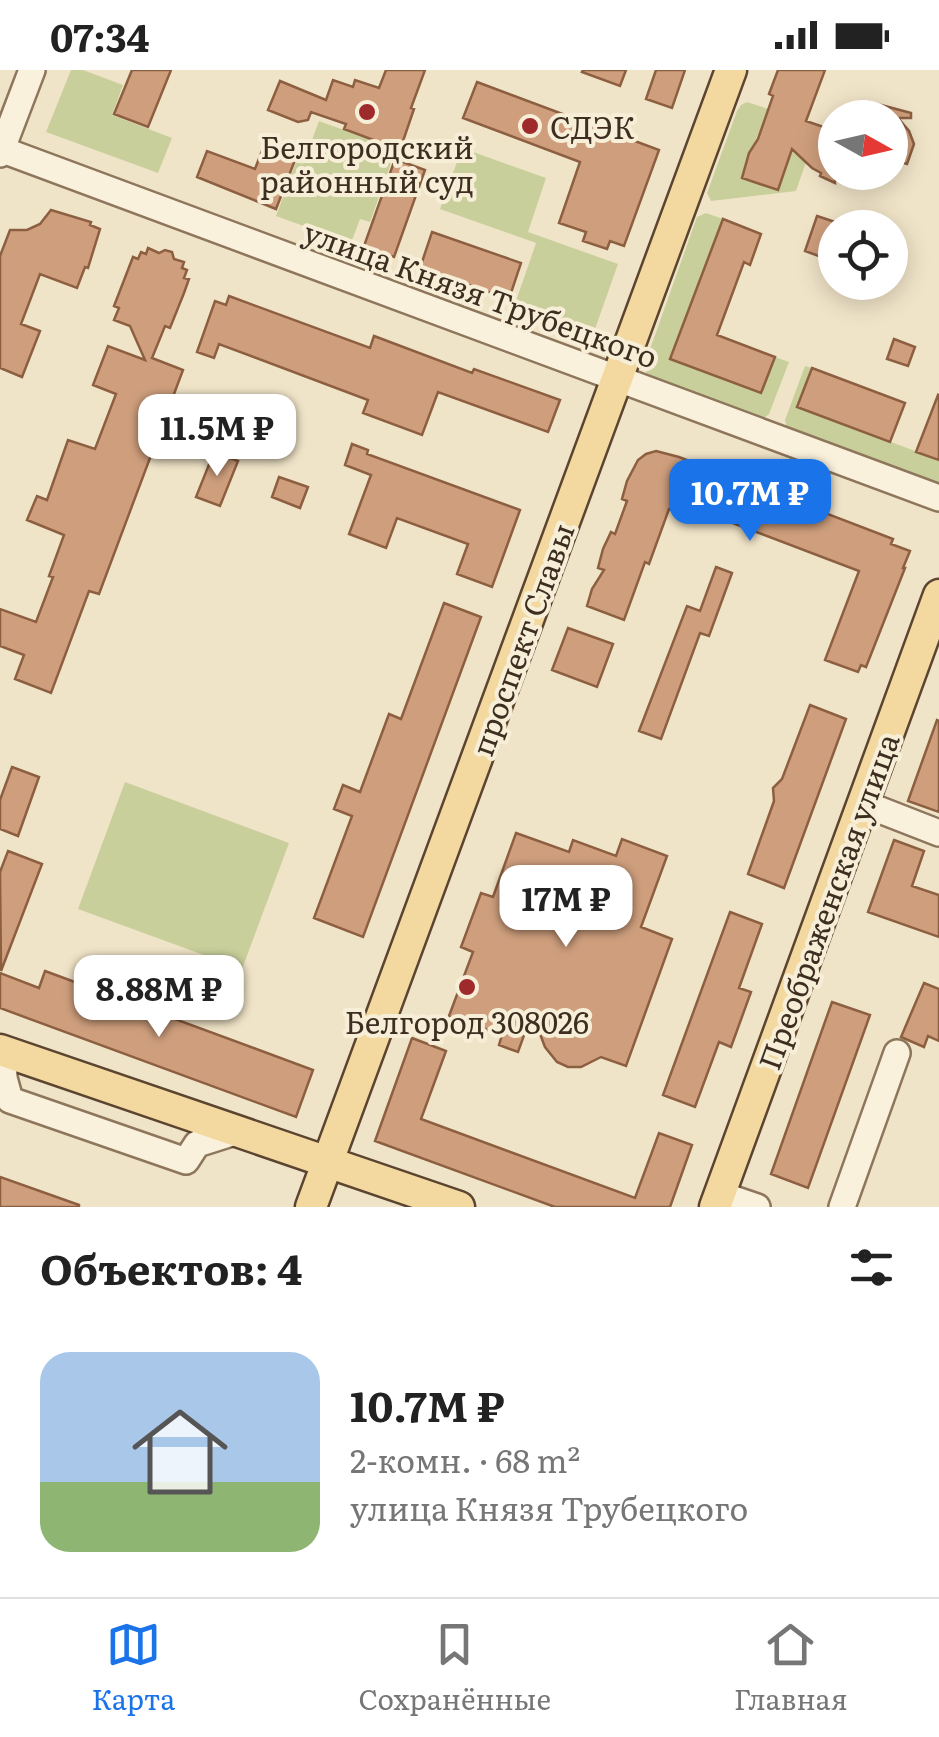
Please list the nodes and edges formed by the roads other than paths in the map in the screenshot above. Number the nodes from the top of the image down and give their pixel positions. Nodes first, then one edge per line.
1 (32, 70) edge
2 (731, 70) edge
3 (0, 151) edge
4 (617, 378) junction
5 (939, 498) edge
6 (939, 594) edge
7 (862, 803) junction
8 (939, 832) edge
9 (2, 1050) edge
10 (897, 1054) dead end
11 (238, 1131) junction
12 (328, 1162) junction
13 (717, 1201) edge
14 (311, 1207) edge
15 (460, 1207) edge
16 (756, 1207) edge
17 (842, 1207) edge

1 - 3 street
2 - 4 main road, проспект Славы
3 - 4 street, улица Князя Трубецкого
4 - 5 street, улица Князя Трубецкого
4 - 12 main road, проспект Славы
6 - 7 main road, Преображенская улица
7 - 8 street
7 - 13 main road, Преображенская улица
9 - 11 main road
9 - 11 street
10 - 17 street
11 - 12 main road
12 - 14 main road, проспект Славы
12 - 15 main road
13 - 16 street

